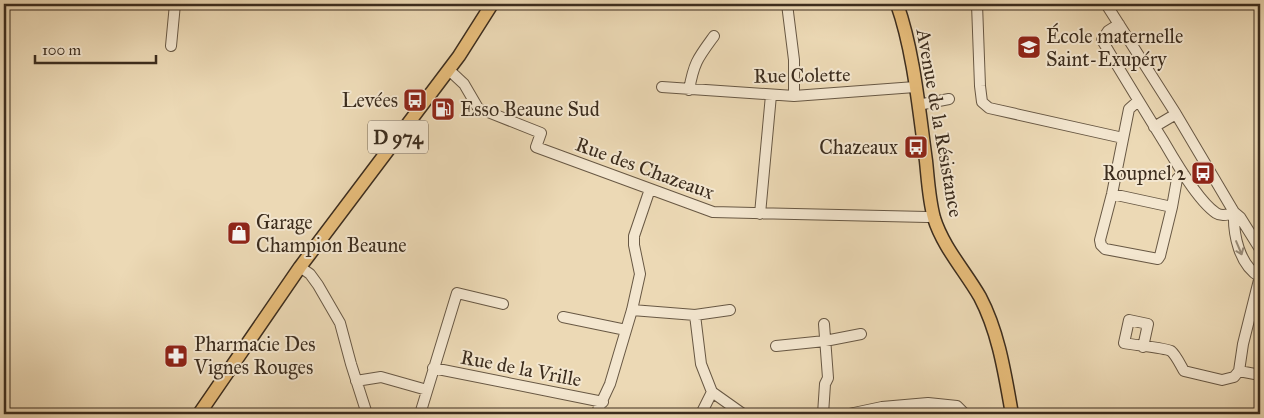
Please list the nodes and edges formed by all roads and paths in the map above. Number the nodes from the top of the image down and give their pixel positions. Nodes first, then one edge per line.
1 (175, 4) edge
2 (492, 4) edge
3 (787, 4) edge
4 (897, 4) edge
5 (977, 4) edge
6 (1106, 4) edge
7 (1119, 24) junction
8 (714, 36) dead end
9 (171, 46) dead end
10 (449, 70) junction
11 (915, 86) junction
12 (662, 87) dead end
13 (689, 90) junction
14 (771, 96) junction
15 (794, 96) junction
16 (949, 99) dead end
17 (1138, 101) junction
18 (918, 105) junction
19 (1176, 114) junction
20 (1154, 127) junction
21 (1123, 138) junction
22 (1183, 173) junction
23 (650, 189) junction
24 (1112, 194) junction
25 (1172, 206) junction
26 (1234, 212) junction
27 (760, 214) junction
28 (934, 216) junction
29 (1260, 249) edge
30 (300, 267) junction
31 (1260, 276) edge
32 (503, 304) dead end
33 (632, 310) junction
34 (730, 310) dead end
35 (695, 315) junction
36 (563, 317) dead end
37 (824, 324) dead end
38 (626, 330) junction
39 (861, 334) dead end
40 (825, 341) junction
41 (776, 346) dead end
42 (1142, 347) dead end
43 (433, 368) junction
44 (1239, 371) junction
45 (1260, 375) edge
46 (356, 381) junction
47 (427, 390) junction
48 (712, 392) junction
49 (603, 402) junction
50 (199, 414) edge
51 (367, 414) edge
52 (420, 414) edge
53 (596, 414) edge
54 (701, 414) edge
55 (743, 414) edge
56 (823, 414) edge
57 (849, 414) edge
58 (965, 414) edge
59 (1012, 414) edge

1 - 9 street
2 - 10 main road, D 974
3 - 15 street
4 - 11 main road, Avenue de la Résistance
5 - 21 street
6 - 7 street
7 - 17 street
7 - 19 street
8 - 13 street
10 - 23 street, Rue des Chazeaux
10 - 30 main road, D 974
11 - 15 street, Rue Colette
11 - 18 main road, Avenue de la Résistance
12 - 13 street, Rue Colette
13 - 14 street, Rue Colette
14 - 15 street, Rue Colette
14 - 27 street
16 - 18 street
17 - 20 street
17 - 21 street
18 - 28 main road, Avenue de la Résistance
19 - 20 street
19 - 26 street
20 - 22 street
21 - 24 street
22 - 25 street
22 - 26 street
23 - 27 street, Rue des Chazeaux
23 - 33 street
24 - 25 street
24 - 25 street
26 - 29 street
26 -> 31 street
27 - 28 street, Rue des Chazeaux
28 - 59 main road, Avenue de la Résistance
30 - 46 street
30 - 50 main road, D 974
31 - 44 street
32 - 43 street
33 - 35 street
33 - 38 street
34 - 35 street
35 - 48 street
36 - 38 street
37 - 40 street
38 - 49 street
39 - 40 street
40 - 41 street
40 - 56 street
42 - 44 street
43 - 47 street
43 - 49 street, Rue de la Vrille
44 - 45 street
46 - 47 street
46 - 51 street
47 - 52 street
48 - 54 street
48 - 55 street
49 - 53 street
57 - 58 street

